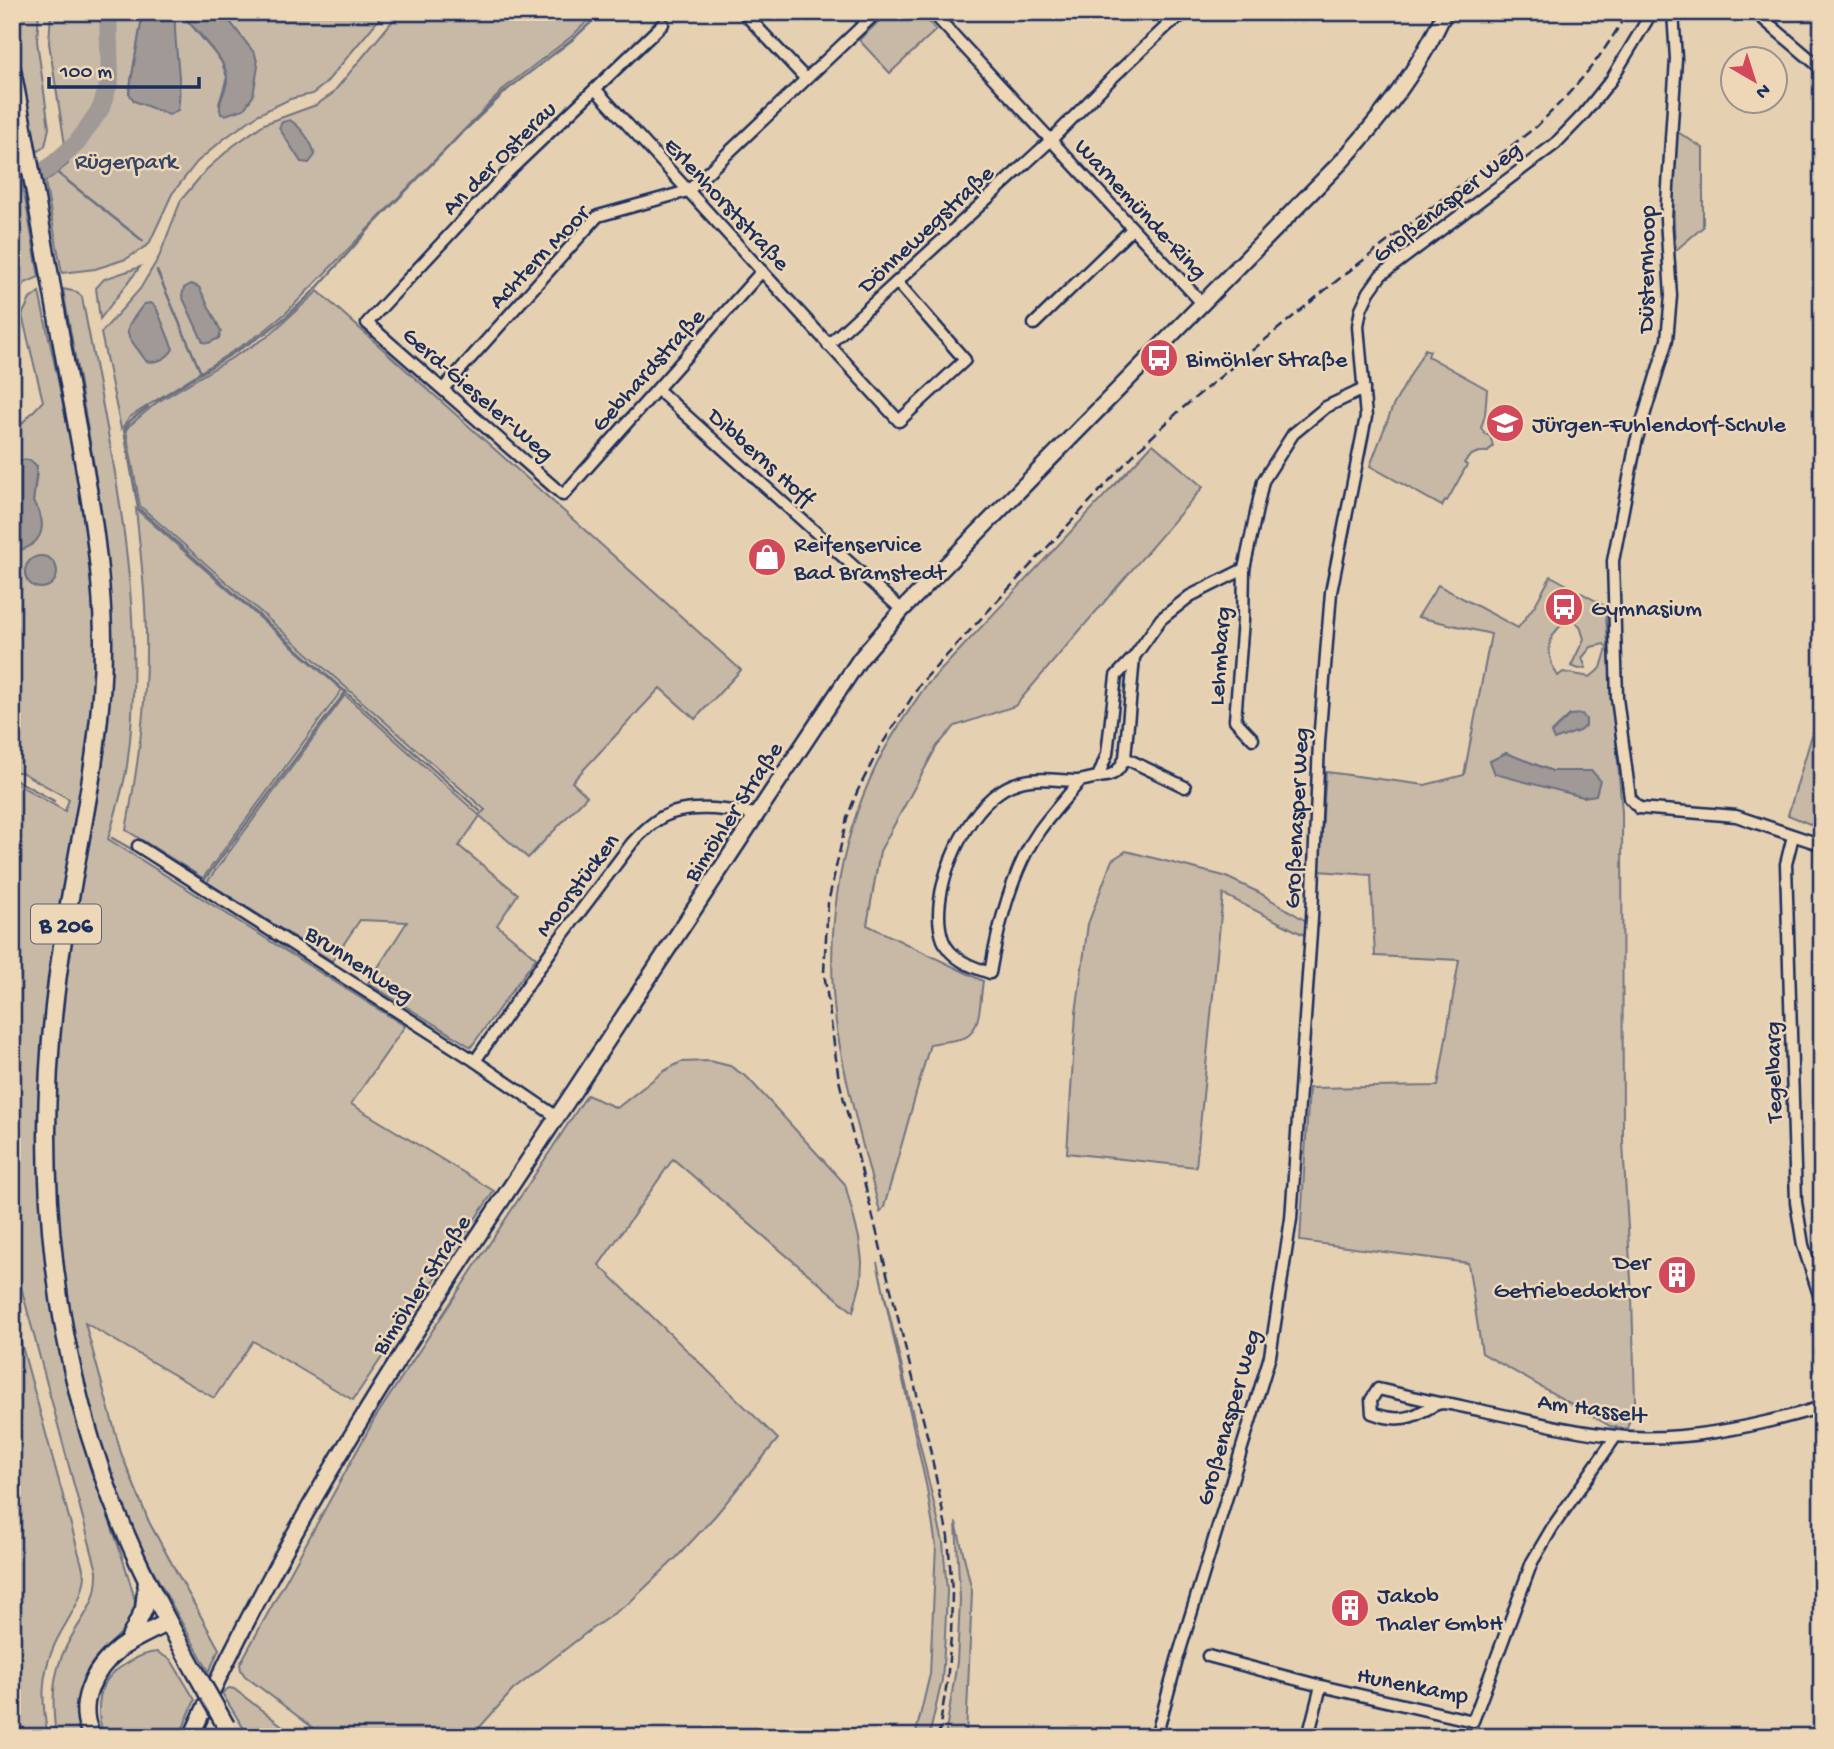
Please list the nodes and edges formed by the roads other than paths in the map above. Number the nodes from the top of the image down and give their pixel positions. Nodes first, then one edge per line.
1 (743, 12) edge
2 (877, 12) edge
3 (932, 12) edge
4 (1158, 12) edge
5 (1187, 12) edge
6 (1446, 12) edge
7 (1652, 12) edge
8 (1673, 12) edge
9 (1755, 12) edge
10 (663, 24) dead end
11 (1169, 24) junction
12 (1822, 69) edge
13 (12, 70) edge
14 (806, 79) junction
15 (596, 90) junction
16 (1050, 141) junction
17 (688, 191) junction
18 (1132, 229) junction
19 (762, 271) junction
20 (897, 282) junction
21 (1202, 303) junction
22 (368, 323) joint
23 (1034, 324) dead end
24 (828, 345) junction
25 (443, 389) junction
26 (1364, 389) junction
27 (658, 390) junction
28 (563, 495) joint
29 (1244, 569) junction
30 (901, 610) junction
31 (1134, 657) junction
32 (1253, 740) dead end
33 (1125, 758) junction
34 (1098, 777) junction
35 (1080, 781) junction
36 (1185, 787) dead end
37 (757, 814) junction
38 (1793, 836) junction
39 (1822, 845) edge
40 (138, 846) dead end
41 (475, 1061) junction
42 (557, 1117) junction
43 (1822, 1304) edge
44 (1439, 1403) junction
45 (1822, 1407) edge
46 (1616, 1436) junction
47 (147, 1581) junction
48 (168, 1622) junction
49 (127, 1644) junction
50 (1208, 1656) dead end
51 (1321, 1686) junction
52 (229, 1731) edge
53 (93, 1737) edge
54 (191, 1737) edge
55 (1156, 1737) edge
56 (1308, 1737) edge

1 - 14 street
2 - 14 street
3 - 16 street, Warnemünde-Ring
4 - 11 street
5 - 11 street, Warnemünde-Ring
6 - 21 street, Bimöhler Straße
7 - 26 street, Großenasper Weg
8 - 38 street, Düsternhoop
9 - 12 street
10 - 15 street, An der Osterau
11 - 16 street, Warnemünde-Ring
13 - 47 main road, B 206
14 - 17 street
15 - 17 street, Erlenhorststraße
15 - 22 street, An der Osterau
16 - 18 street, Warnemünde-Ring
16 - 20 street, Dönnewegstraße
17 - 19 street, Erlenhorststraße
17 - 25 street, Achtern Moor
18 - 21 street, Warnemünde-Ring
18 - 23 street
19 - 24 street, Erlenhorststraße
19 - 27 street, Gebhardstraße
20 - 24 street, Dönnewegstraße
20 - 24 street, Erlenhorststraße
21 - 30 street, Bimöhler Straße
22 - 25 street, Gerd-Gieseler-Weg
25 - 28 street, Gerd-Gieseler-Weg
26 - 29 street, Lehmbarg
26 - 55 street, Großenasper Weg
27 - 28 street, Gebhardstraße
27 - 30 street, Dibberns Hoff
29 - 31 street, Lehmbarg
29 - 32 street, Lehmbarg
30 - 37 street, Bimöhler Straße
31 - 33 street
31 - 34 street, Lehmbarg
33 - 34 street
33 - 36 street
34 - 35 street
35 - 35 street
37 - 41 street, Moorstücken
37 - 42 street, Bimöhler Straße
38 - 39 street
38 - 43 street, Tegelbarg
40 - 41 street, Brunnenweg
41 - 42 street, Brunnenweg
42 - 54 street, Bimöhler Straße
44 - 44 street, Am Hasselt
44 - 46 street, Am Hasselt
45 - 46 street, Am Hasselt
46 - 51 street, Hunenkamp
47 - 48 main road, B 206
47 - 49 main road
48 - 49 main road
48 - 52 main road, B 206, bridge
49 - 53 main road
50 - 51 street, Hunenkamp
51 - 56 street, Hunenkamp

